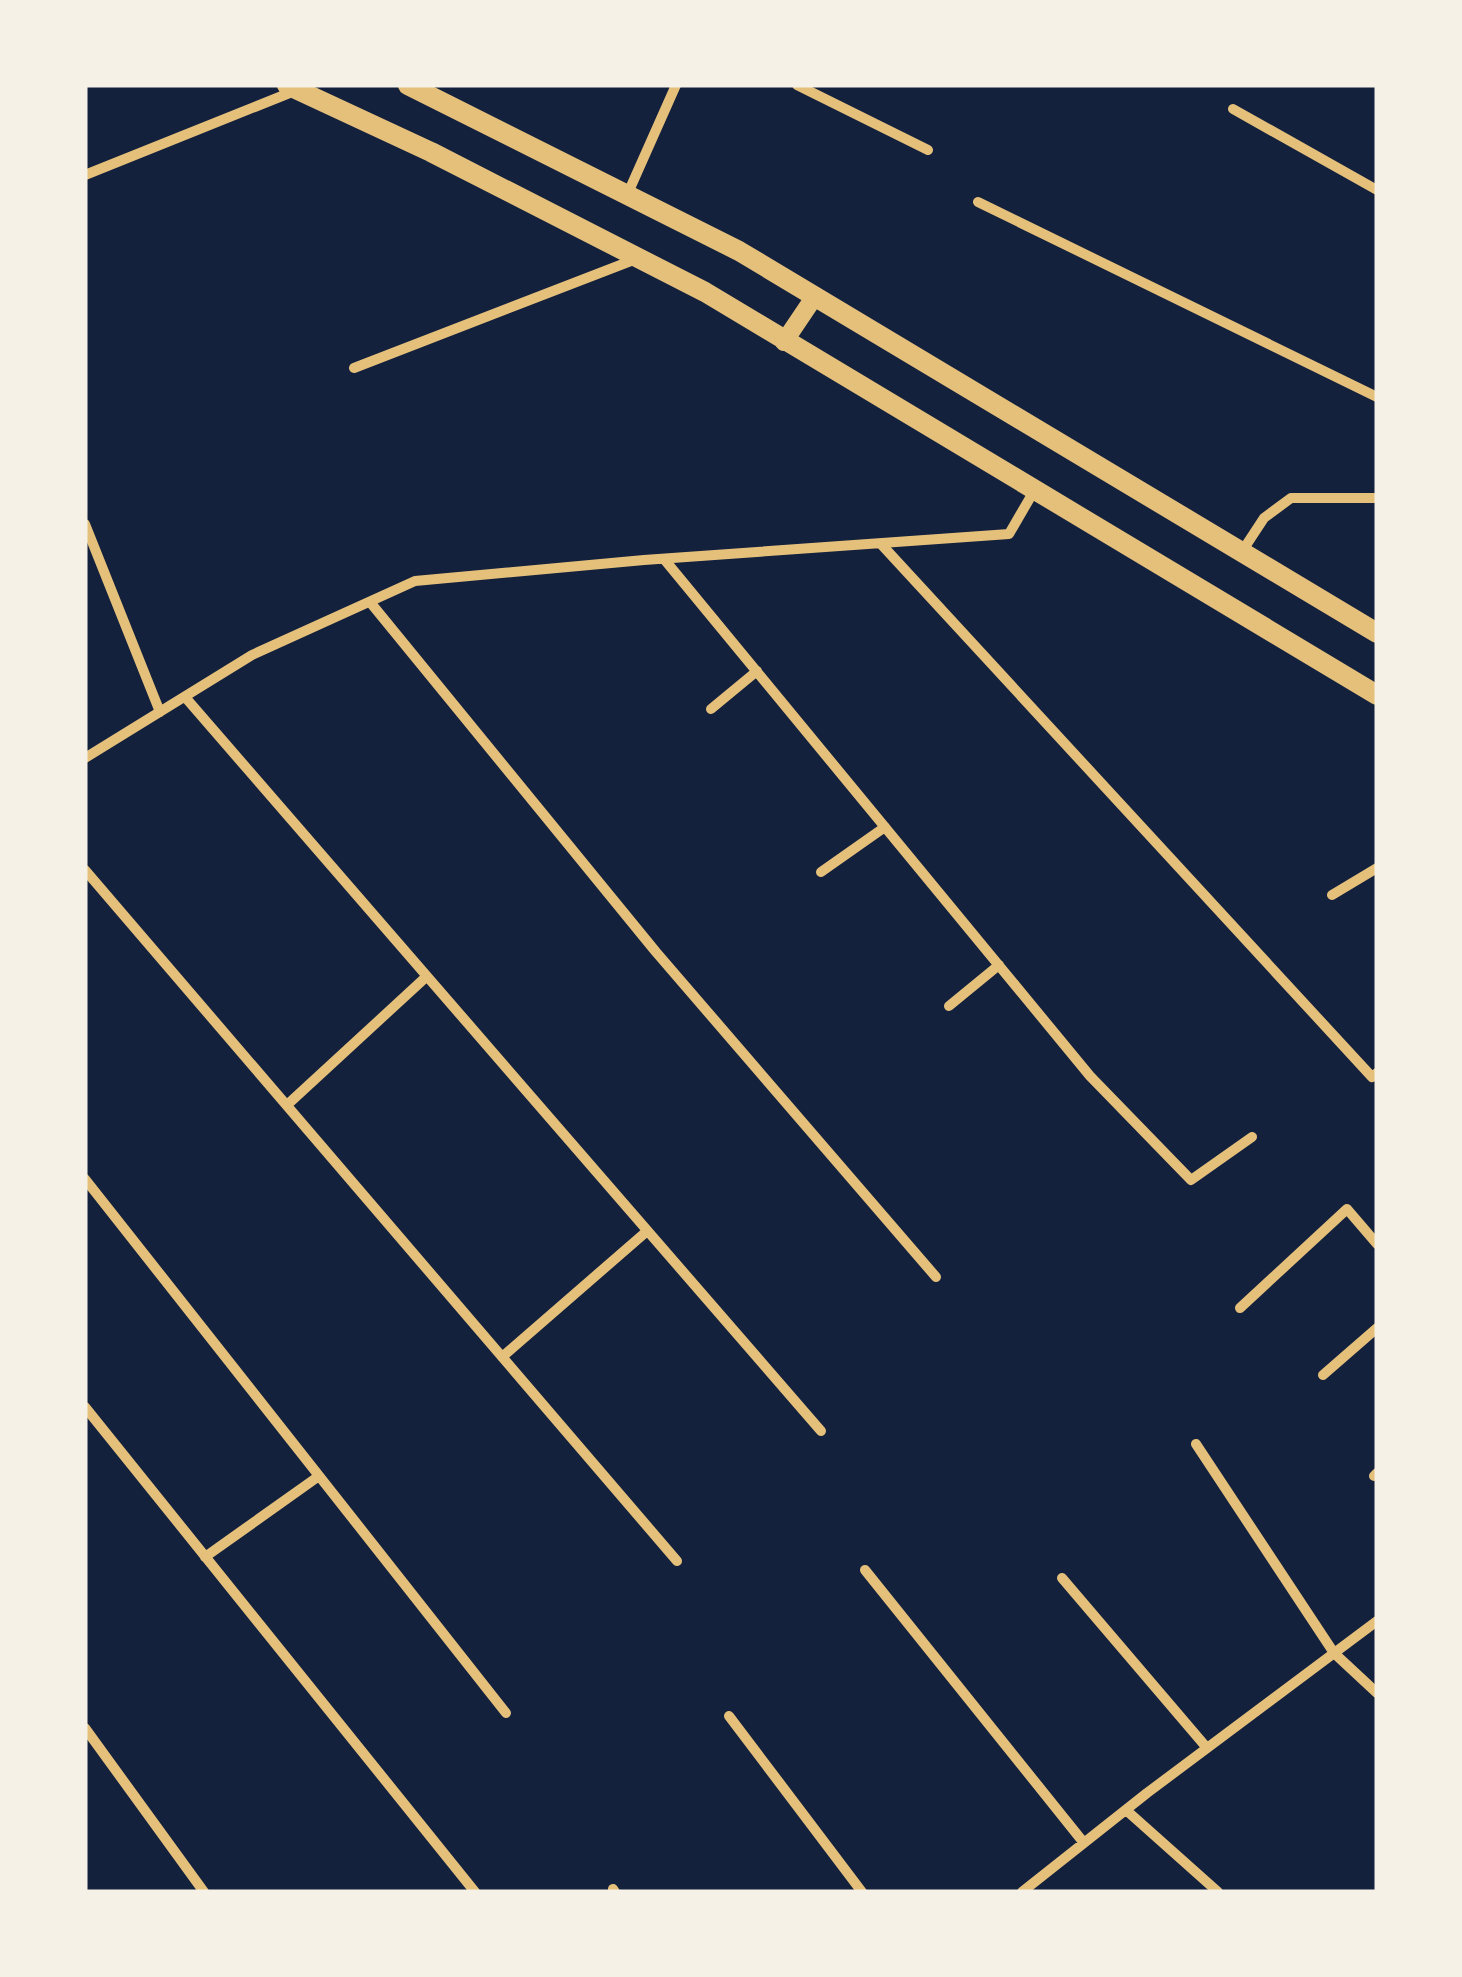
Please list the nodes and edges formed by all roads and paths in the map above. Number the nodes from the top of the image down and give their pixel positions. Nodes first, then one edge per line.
1 (408, 85) edge
2 (676, 85) edge
3 (796, 85) edge
4 (292, 87) edge
5 (1233, 109) dead end
6 (928, 150) dead end
7 (85, 175) edge
8 (1377, 190) edge
9 (628, 193) junction
10 (978, 202) dead end
11 (637, 258) junction
12 (815, 296) junction
13 (784, 342) junction
14 (354, 368) dead end
15 (1377, 398) edge
16 (1034, 491) junction
17 (1377, 498) edge
18 (85, 524) edge
19 (881, 544) junction
20 (1241, 553) junction
21 (664, 559) junction
22 (370, 602) junction
23 (1377, 633) edge
24 (756, 671) junction
25 (1377, 695) edge
26 (185, 698) junction
27 (710, 709) dead end
28 (160, 712) junction
29 (85, 758) edge
30 (885, 827) junction
31 (1377, 868) edge
32 (85, 870) edge
33 (821, 872) dead end
34 (1332, 895) dead end
35 (998, 965) junction
36 (426, 977) junction
37 (948, 1006) dead end
38 (1377, 1073) edge
39 (287, 1105) junction
40 (1252, 1137) dead end
41 (85, 1179) edge
42 (646, 1232) junction
43 (1377, 1244) edge
44 (936, 1277) dead end
45 (1240, 1308) dead end
46 (1377, 1328) edge
47 (502, 1357) junction
48 (1323, 1375) dead end
49 (85, 1407) edge
50 (821, 1431) dead end
51 (1196, 1444) dead end
52 (319, 1476) junction
53 (205, 1557) junction
54 (677, 1561) dead end
55 (865, 1570) dead end
56 (1062, 1578) dead end
57 (1377, 1620) edge
58 (1334, 1653) junction
59 (1377, 1693) edge
60 (506, 1713) dead end
61 (729, 1716) dead end
62 (85, 1728) edge
63 (1207, 1748) junction
64 (1126, 1810) junction
65 (1084, 1843) junction
66 (204, 1892) edge
67 (475, 1892) edge
68 (862, 1892) edge
69 (1022, 1892) edge
70 (1218, 1892) edge

1 - 9 main road
2 - 9 street
3 - 6 street
4 - 7 street
4 - 11 main road
5 - 8 street
9 - 12 main road
10 - 15 street
11 - 13 main road
11 - 14 street
12 - 13 street
12 - 20 main road
13 - 16 main road
16 - 19 street
16 - 25 main road
17 - 20 street
18 - 28 street
19 - 21 street
19 - 38 street
20 - 23 main road
21 - 22 street
21 - 24 street
22 - 26 street
22 - 44 street
24 - 27 street
24 - 30 street
26 - 28 street
26 - 36 street
28 - 29 street
30 - 33 street
30 - 35 street
31 - 34 street
32 - 39 street
35 - 37 street
35 - 40 street
36 - 39 street
36 - 42 street
39 - 47 street
41 - 52 street
42 - 47 street
42 - 50 street
43 - 45 street
46 - 48 street
47 - 54 street
49 - 53 street
51 - 58 street
52 - 53 street
52 - 60 street
53 - 67 street
55 - 65 street
56 - 63 street
57 - 58 street
58 - 59 street
58 - 63 street
61 - 68 street
62 - 66 street
63 - 64 street
64 - 65 street
64 - 70 street
65 - 69 street

